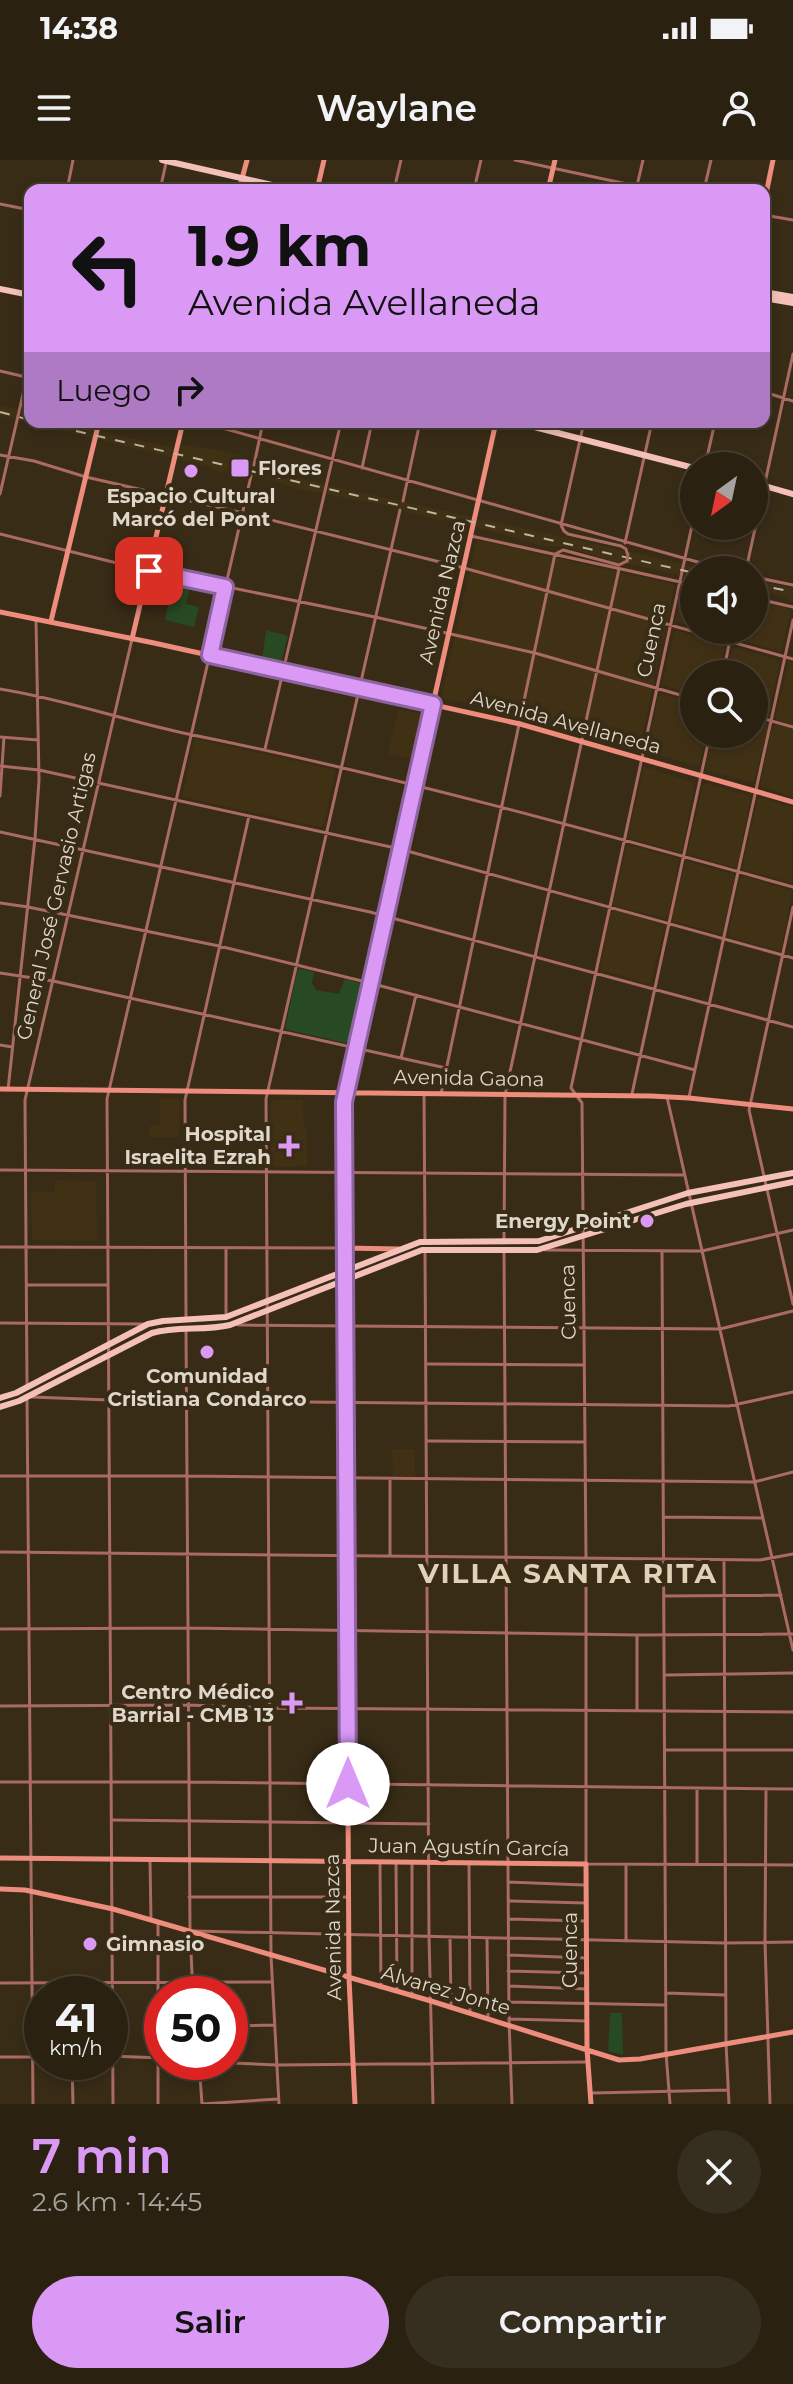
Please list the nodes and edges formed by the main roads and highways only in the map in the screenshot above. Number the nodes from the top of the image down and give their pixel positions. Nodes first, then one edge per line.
1 (165, 160) edge
2 (247, 160) edge
3 (324, 160) edge
4 (555, 160) edge
5 (773, 160) edge
6 (242, 178) junction
7 (240, 184) edge
8 (268, 184) edge
9 (318, 184) edge
10 (549, 184) edge
11 (768, 184) edge
12 (0, 289) edge
13 (770, 293) edge
14 (24, 294) edge
15 (793, 297) edge
16 (770, 299) edge
17 (793, 303) edge
18 (98, 428) edge
19 (182, 428) edge
20 (495, 428) edge
21 (538, 428) edge
22 (680, 464) edge
23 (768, 487) edge
24 (793, 494) edge
25 (0, 612) edge
26 (51, 621) junction
27 (132, 639) junction
28 (433, 704) junction
29 (793, 802) edge
30 (0, 1089) edge
31 (345, 1093) junction
32 (793, 1109) edge
33 (793, 1173) edge
34 (793, 1182) edge
35 (504, 1246) junction
36 (344, 1248) junction
37 (400, 1249) junction
38 (344, 1271) junction
39 (344, 1281) junction
40 (228, 1321) junction
41 (0, 1398) edge
42 (0, 1407) edge
43 (0, 1858) edge
44 (348, 1861) junction
45 (586, 1864) joint
46 (0, 1889) edge
47 (349, 1978) junction
48 (793, 2032) edge
49 (587, 2049) junction
50 (355, 2104) edge
51 (591, 2104) edge

1 - 6 main road
2 - 6 main road
3 - 9 main road
4 - 10 main road
5 - 11 main road
6 - 7 main road
6 - 8 main road
12 - 14 main road
13 - 15 main road
16 - 17 main road
18 - 26 main road
19 - 27 main road, General José Gervasio Artigas
20 - 28 main road, Avenida Nazca
21 - 22 main road
23 - 24 main road
25 - 26 main road, Avenida Avellaneda
26 - 27 main road, Avenida Avellaneda
27 - 28 main road, Avenida Avellaneda
28 - 29 main road, Avenida Avellaneda
28 - 31 main road, Avenida Nazca
30 - 31 main road, Avenida Gaona
31 - 32 main road, Avenida Gaona
31 - 36 main road, Avenida Nazca
33 - 35 main road
34 - 35 main road
35 - 37 main road
35 - 39 main road
36 - 37 main road
36 - 38 main road, Avenida Nazca
37 - 38 main road
38 - 39 main road, Avenida Nazca
38 - 40 main road
39 - 40 main road
39 - 44 main road, Avenida Nazca
40 - 41 main road
40 - 42 main road
43 - 44 main road, Juan Agustín García
44 - 45 main road, Juan Agustín García
44 - 47 main road, Avenida Nazca
45 - 49 main road, Cuenca
46 - 47 main road, Álvarez Jonte
47 - 49 main road, Álvarez Jonte
47 - 50 main road, Avenida Nazca
48 - 49 main road, Álvarez Jonte
49 - 51 main road, Cuenca

